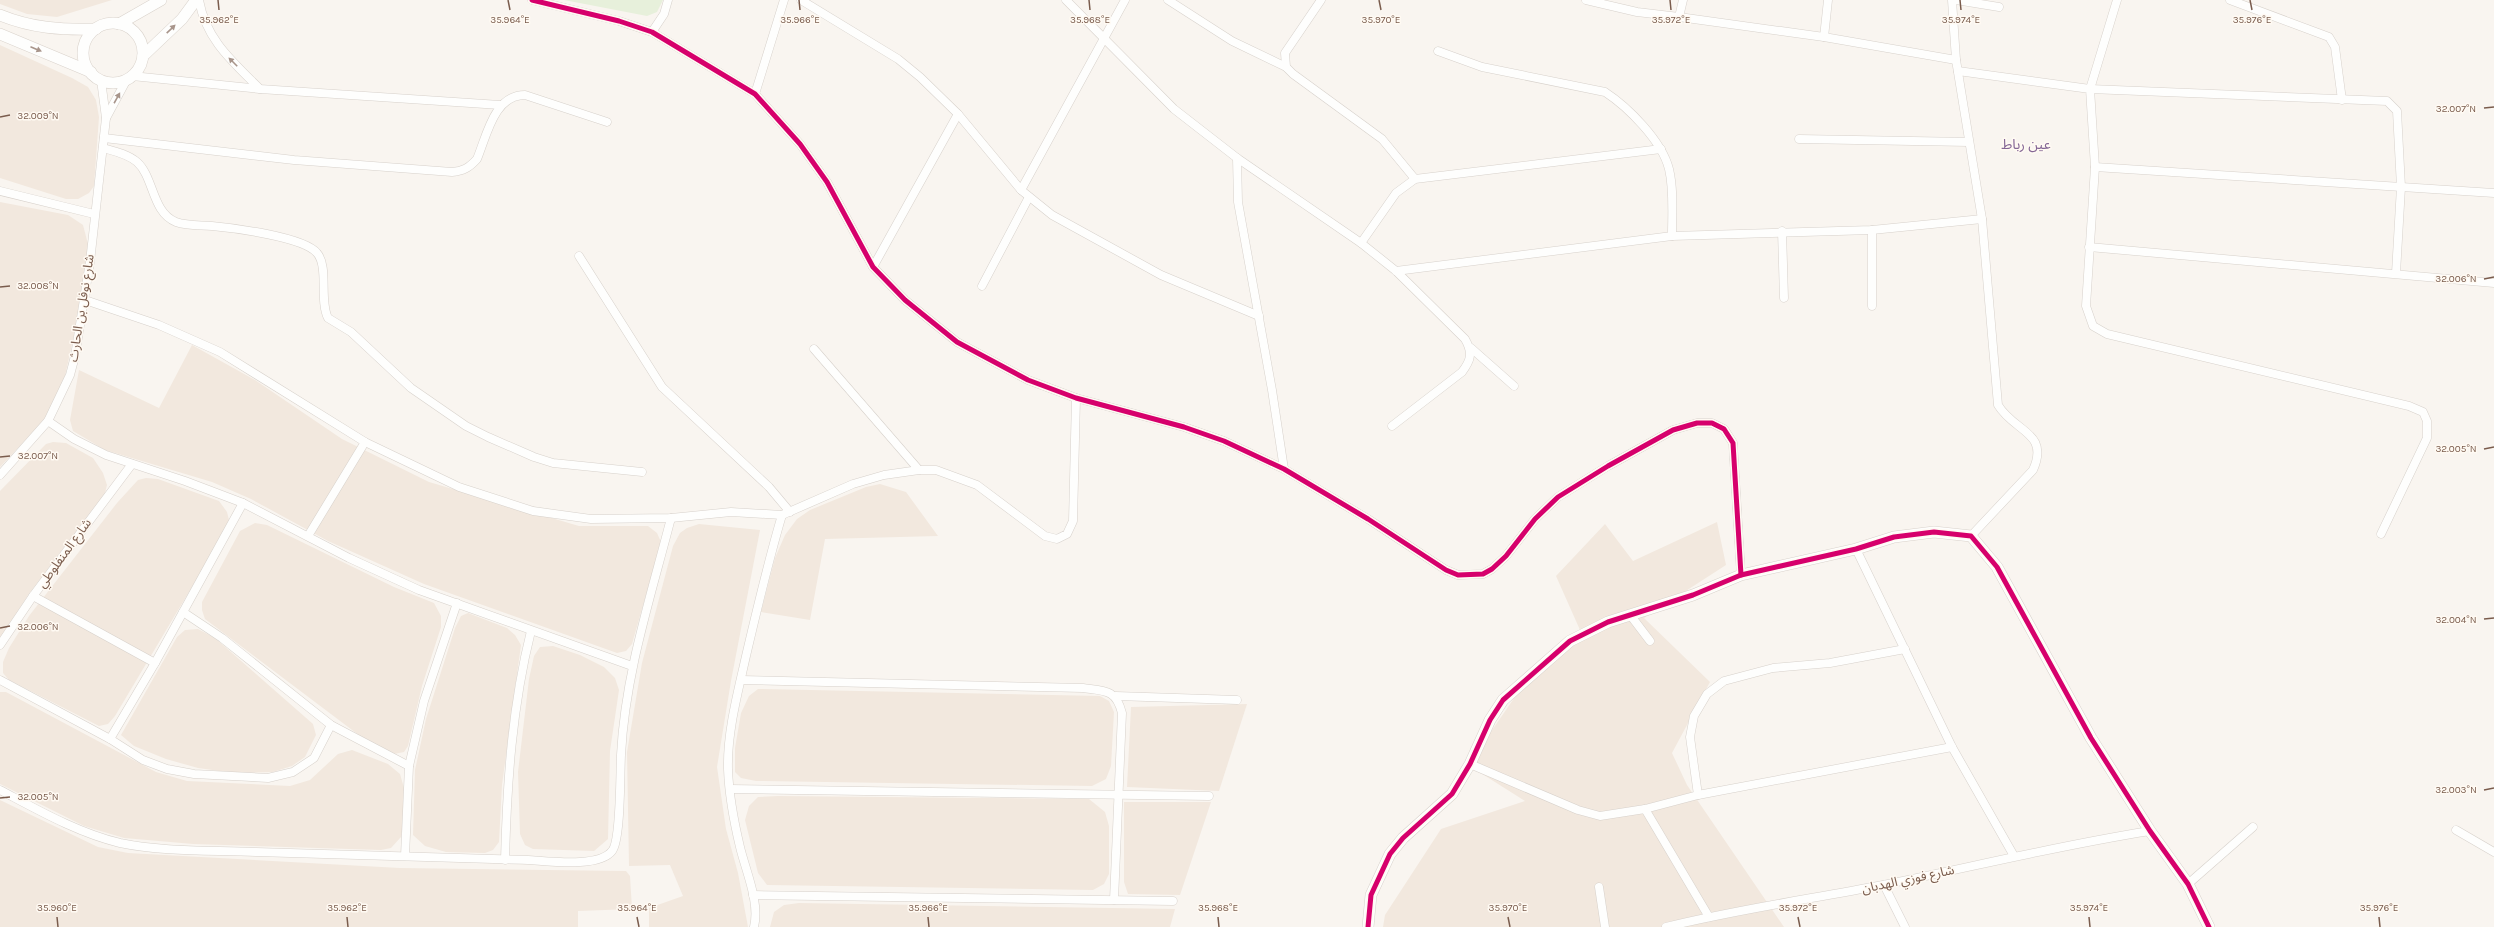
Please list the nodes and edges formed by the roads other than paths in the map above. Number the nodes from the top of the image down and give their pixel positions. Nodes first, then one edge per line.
1 (161, 0) edge
2 (198, 0) edge
3 (532, 0) edge
4 (668, 0) edge
5 (784, 0) edge
6 (802, 0) edge
7 (1066, 0) edge
8 (1125, 0) edge
9 (1168, 0) edge
10 (1321, 0) edge
11 (1586, 0) edge
12 (1683, 0) edge
13 (1828, 0) edge
14 (1952, 0) edge
15 (1956, 0) edge
16 (2117, 0) edge
17 (2230, 0) edge
18 (1999, 7) dead end
19 (0, 15) edge
20 (1679, 17) junction
21 (119, 24) junction
22 (96, 29) junction
23 (652, 32) junction
24 (0, 34) edge
25 (1824, 37) junction
26 (1102, 38) junction
27 (1438, 51) dead end
28 (143, 56) junction
29 (1956, 60) junction
30 (1286, 67) junction
31 (1958, 71) junction
32 (90, 72) junction
33 (129, 78) junction
34 (101, 80) junction
35 (260, 89) junction
36 (2090, 89) junction
37 (755, 94) junction
38 (2342, 100) junction
39 (500, 105) junction
40 (958, 114) junction
41 (106, 118) junction
42 (607, 122) dead end
43 (104, 138) junction
44 (1799, 139) dead end
45 (1969, 142) junction
46 (103, 148) junction
47 (1661, 149) junction
48 (1238, 158) junction
49 (2095, 167) junction
50 (1415, 179) junction
51 (2401, 187) junction
52 (1021, 190) junction
53 (0, 191) edge
54 (2494, 193) edge
55 (1028, 197) junction
56 (94, 214) junction
57 (1982, 219) junction
58 (1872, 230) junction
59 (1782, 231) junction
60 (1672, 236) junction
61 (1361, 243) junction
62 (2089, 247) junction
63 (578, 256) dead end
64 (873, 267) junction
65 (1396, 271) junction
66 (2396, 273) junction
67 (2494, 283) edge
68 (982, 286) dead end
69 (1784, 298) dead end
70 (85, 300) junction
71 (1872, 306) dead end
72 (1258, 316) junction
73 (1471, 348) junction
74 (814, 349) dead end
75 (1514, 386) dead end
76 (1076, 398) junction
77 (48, 420) junction
78 (1392, 426) dead end
79 (365, 442) junction
80 (132, 464) junction
81 (919, 470) junction
82 (1284, 470) junction
83 (642, 472) dead end
84 (0, 475) edge
85 (243, 503) junction
86 (790, 512) junction
87 (782, 515) junction
88 (671, 518) junction
89 (2381, 534) dead end
90 (308, 536) junction
91 (1971, 536) junction
92 (1856, 549) junction
93 (1741, 575) junction
94 (33, 596) junction
95 (458, 603) junction
96 (183, 612) junction
97 (1630, 616) junction
98 (531, 631) junction
99 (1650, 641) dead end
100 (0, 645) edge
101 (1905, 649) junction
102 (155, 663) junction
103 (632, 666) junction
104 (0, 680) edge
105 (741, 680) junction
106 (1116, 696) junction
107 (1238, 700) dead end
108 (331, 725) junction
109 (110, 739) junction
110 (1952, 747) junction
111 (1470, 764) junction
112 (409, 766) junction
113 (730, 789) junction
114 (0, 790) edge
115 (1117, 795) junction
116 (1698, 795) junction
117 (1210, 796) dead end
118 (1645, 809) junction
119 (2253, 827) dead end
120 (2456, 830) dead end
121 (2150, 831) junction
122 (2494, 852) edge
123 (405, 856) junction
124 (2014, 856) junction
125 (505, 860) junction
126 (1884, 884) junction
127 (2188, 884) junction
128 (1600, 888) dead end
129 (753, 895) junction
130 (1114, 900) junction
131 (1173, 901) dead end
132 (1708, 917) junction
133 (756, 918) junction
134 (754, 927) edge
135 (762, 927) edge
136 (1368, 927) edge
137 (1605, 927) edge
138 (1666, 927) edge
139 (1905, 927) edge
140 (2209, 927) edge

1 - 21 street
28 -> 2 street
35 -> 2 street
3 - 23 street
4 - 23 street
5 - 37 street
6 - 40 street
7 - 26 street
8 - 26 street
9 - 30 street
10 - 30 street
11 - 20 street
12 - 20 street
13 - 25 street
14 - 29 street
15 - 18 street
16 - 36 street
17 - 38 street
19 - 22 street
20 - 25 street
21 - 22 street
21 - 28 street
22 - 32 street
23 - 37 street
24 -> 32 street
25 - 29 street
26 - 48 street
26 - 52 street
27 - 47 street
28 - 33 street
29 - 31 street
30 - 50 street
31 - 36 street
31 - 45 street
32 - 34 street
33 - 34 street
33 - 35 street
41 -> 33 street, شارع نوفل بن الحارث
34 - 41 street, شارع نوفل بن الحارث
35 - 39 street
36 - 38 street
36 - 49 street
37 - 64 street
38 - 51 street
39 - 42 street
39 - 43 street
40 - 52 street
40 - 64 street
41 - 43 street, شارع نوفل بن الحارث
43 - 46 street, شارع نوفل بن الحارث
44 - 45 street
45 - 57 street
46 - 56 street, شارع نوفل بن الحارث
46 - 83 street
47 - 50 street
47 - 60 street
48 - 61 street
48 - 72 street
49 - 51 street
49 - 62 street
50 - 61 street
51 - 54 street
51 - 66 street
52 - 55 street
53 - 56 street
55 - 68 street
55 - 72 street
56 - 70 street, شارع نوفل بن الحارث
57 - 58 street
57 - 91 street
58 - 59 street
58 - 71 street
59 - 60 street
59 - 69 street
60 - 65 street
61 - 65 street
62 - 66 street
62 - 89 street
63 - 86 street
64 - 76 street
65 - 73 street
66 - 67 street
70 - 77 street, شارع نوفل بن الحارث
70 - 79 street
72 - 82 street
73 - 75 street
73 - 78 street
74 - 81 street
76 - 81 street
76 - 82 street
77 - 80 street
77 - 84 street, شارع نوفل بن الحارث
79 - 88 street
79 - 90 street
80 - 85 street
80 - 94 street, شارع المنفلوطي
81 - 86 street
82 - 93 street
85 - 90 street
85 - 96 street
86 - 87 street
87 - 88 street
87 - 105 street
88 - 103 street
90 - 95 street
91 - 92 street
91 - 121 street
92 - 93 street
92 - 101 street
93 - 97 street
94 - 100 street, شارع المنفلوطي
94 - 102 street
95 - 98 street
95 - 112 street
96 - 102 street
96 - 108 street
97 - 99 street
97 - 111 street
98 - 103 street
98 - 125 street
101 - 110 street
101 - 116 street
102 - 109 street
103 - 125 street
104 - 109 street
105 - 106 street
105 - 113 street
106 - 107 street
106 - 115 street
108 - 109 street
108 - 112 street
110 - 116 street
110 - 124 street
111 - 118 street
111 - 136 street
112 - 123 street
113 - 115 street
113 - 129 street
114 - 123 street
115 - 117 street
115 - 130 street
116 - 118 street
118 - 132 street
119 - 127 street
120 - 122 street
121 - 124 street, شارع فوزي الهدبان
121 - 127 street
123 - 125 street
124 - 126 street, شارع فوزي الهدبان
126 - 132 street, شارع فوزي الهدبان
126 - 139 street
127 - 140 street
128 - 137 street
129 - 130 street
129 - 133 street
130 - 131 street
132 - 138 street, شارع فوزي الهدبان
133 - 134 street
133 - 135 street

